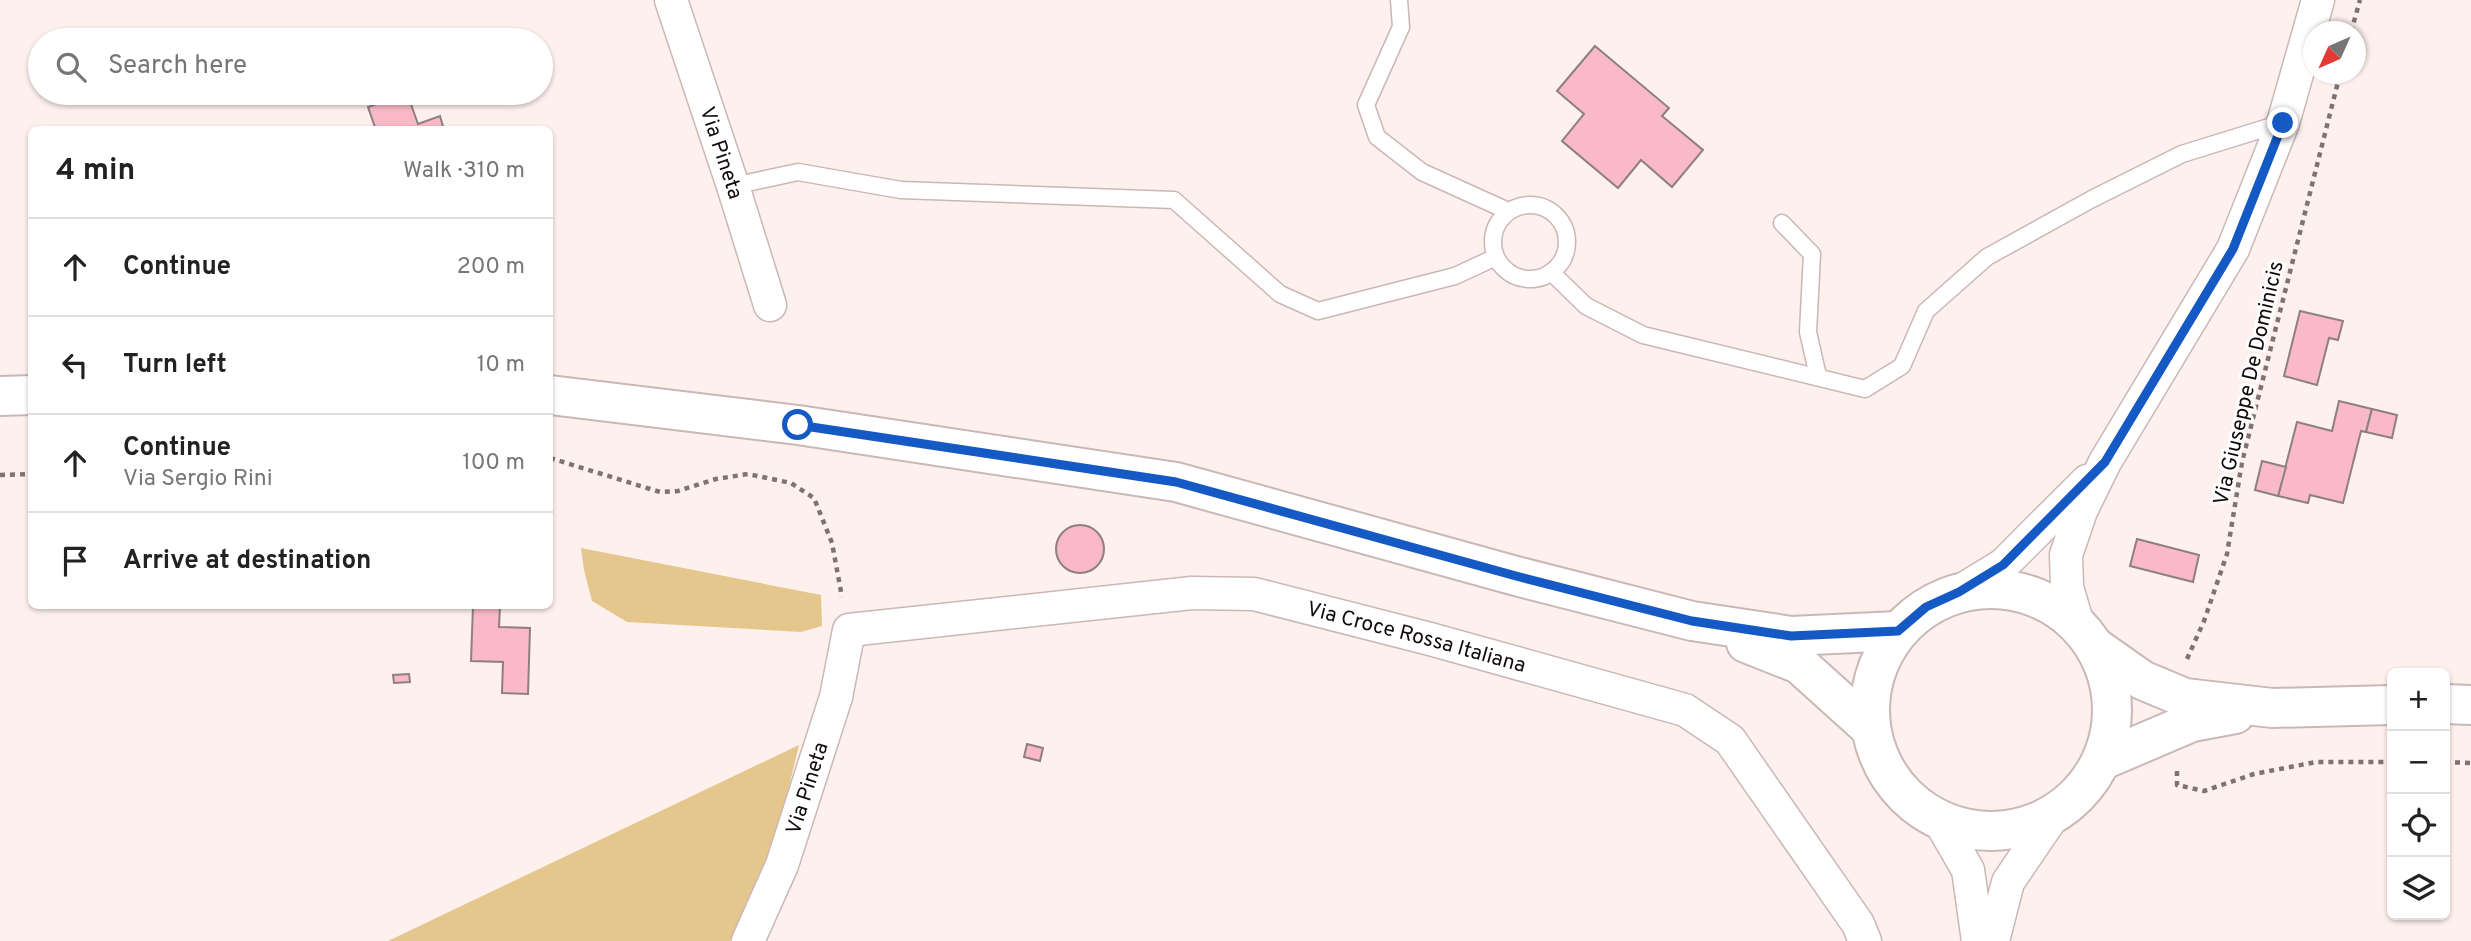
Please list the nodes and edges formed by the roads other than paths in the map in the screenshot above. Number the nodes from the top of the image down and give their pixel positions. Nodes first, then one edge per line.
1 (671, 0) edge
2 (1399, 0) edge
3 (2318, 0) edge
4 (2283, 123) junction
5 (733, 186) junction
6 (1508, 211) junction
7 (1782, 223) dead end
8 (1496, 257) junction
9 (1551, 272) junction
10 (770, 305) dead end
11 (1818, 376) junction
12 (28, 395) edge
13 (553, 395) edge
14 (0, 396) edge
15 (2105, 462) junction
16 (1959, 592) junction
17 (1692, 621) junction
18 (849, 630) joint
19 (1898, 631) junction
20 (2087, 636) junction
21 (2450, 704) edge
22 (2387, 705) edge
23 (2471, 705) edge
24 (2272, 708) junction
25 (1870, 728) junction
26 (2103, 760) junction
27 (2053, 816) junction
28 (1940, 820) junction
29 (748, 941) edge
30 (1866, 941) edge
31 (1978, 941) edge
32 (1993, 941) edge

1 - 5 street, Via Pineta
2 - 6 lane
3 - 4 street
4 - 11 lane
4 - 15 street
5 - 8 lane
5 - 10 street, Via Pineta
6 - 8 lane
6 - 9 lane
7 - 11 lane
8 - 9 lane
9 - 11 lane
12 - 14 main road
13 - 17 main road
15 - 16 street
15 - 20 street
16 - 19 main road
16 - 20 main road
17 - 19 main road
17 - 25 main road
18 - 29 street, Via Pineta
18 - 30 street, Via Croce Rossa Italiana
19 - 25 main road
20 - 24 main road
20 - 26 main road
21 - 23 main road
22 - 24 main road
24 - 26 main road
25 - 28 main road
26 - 27 main road
27 - 28 main road
27 - 32 street
28 - 31 street

